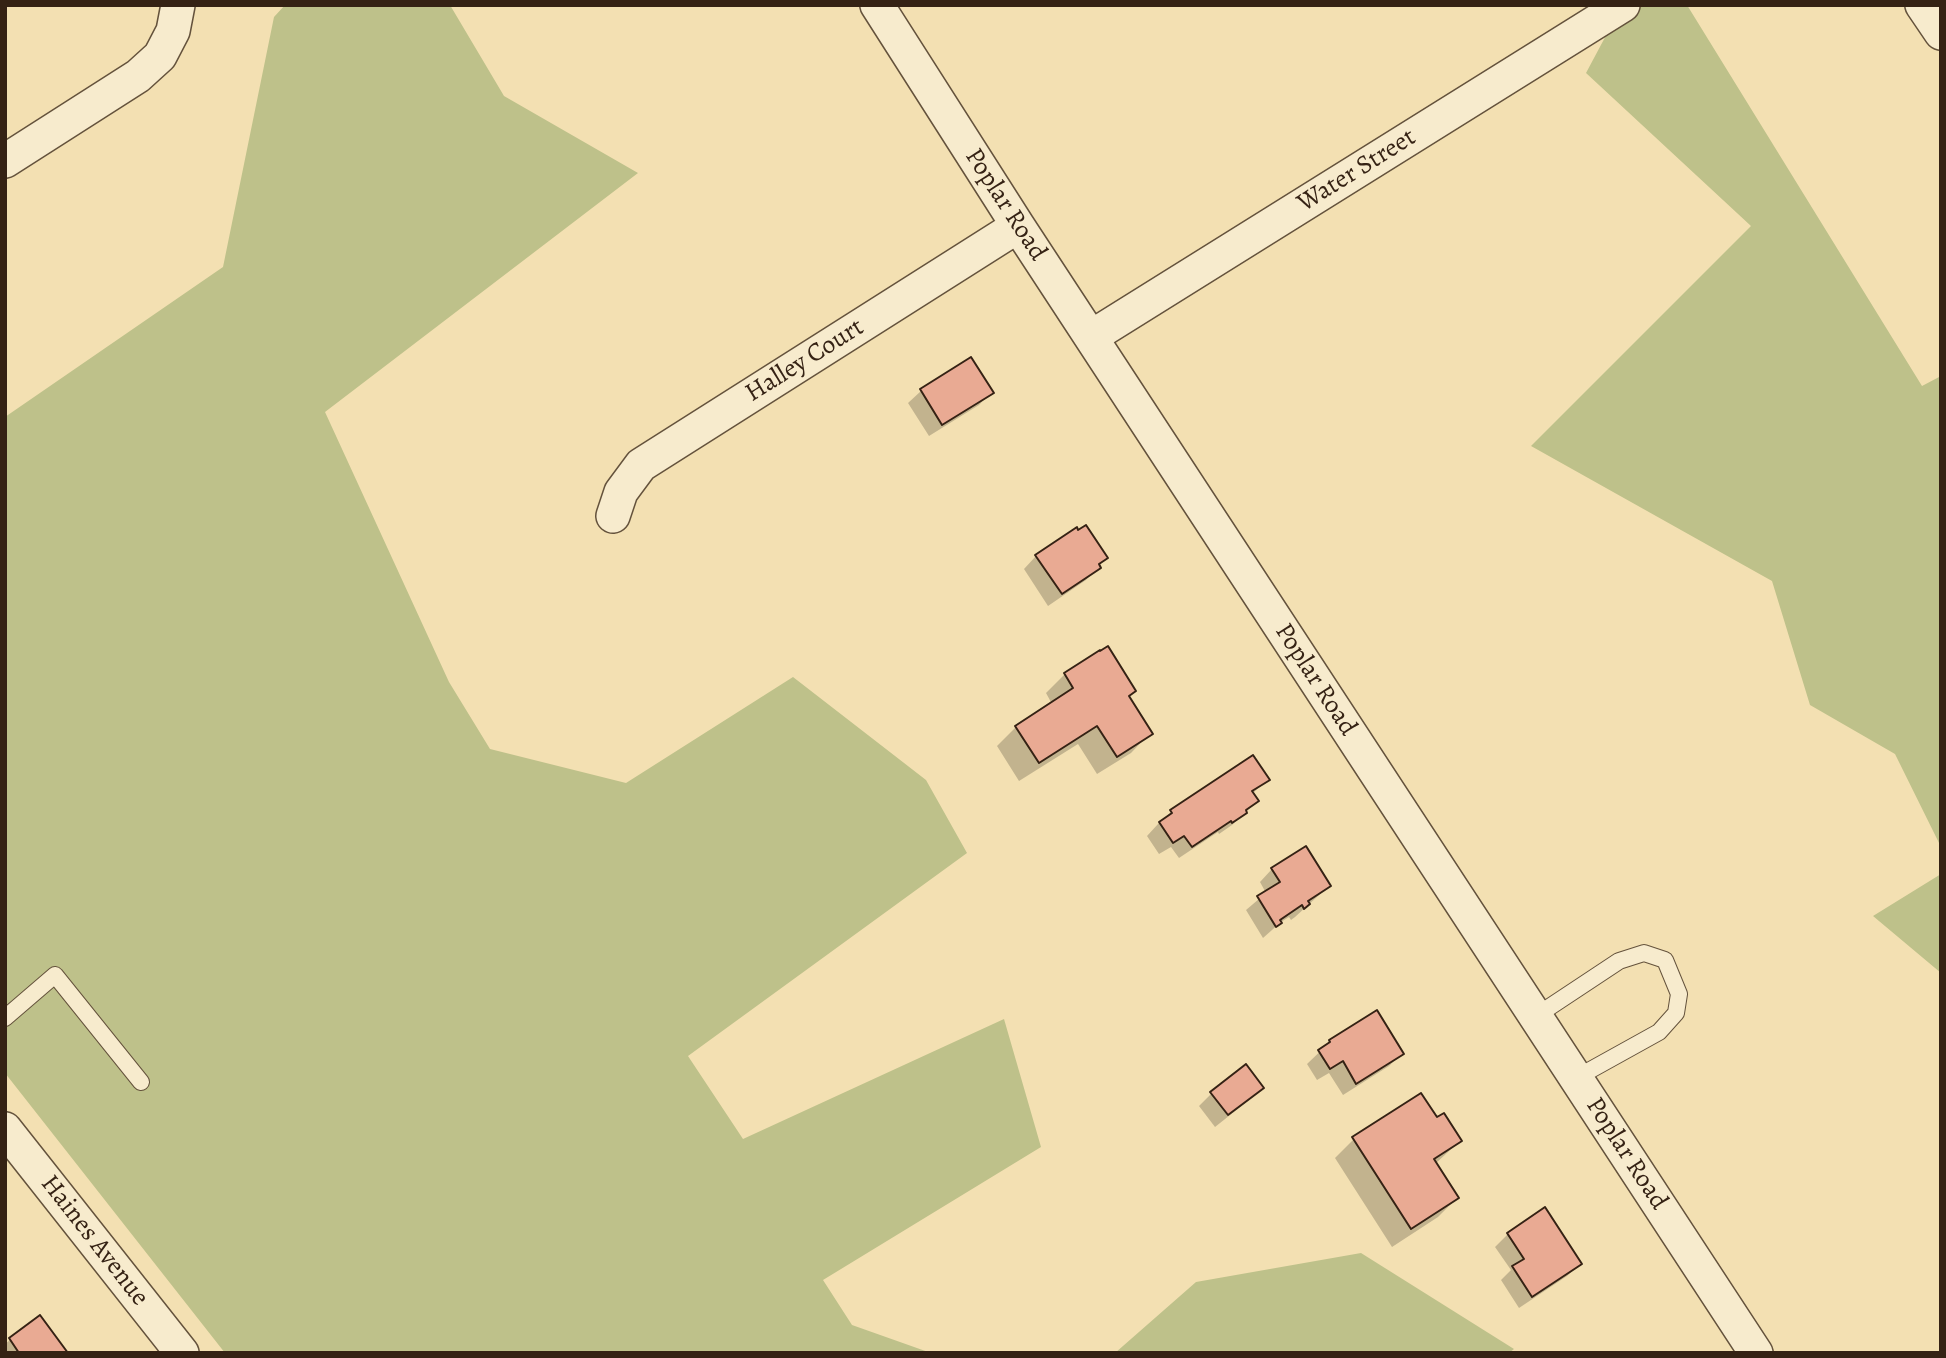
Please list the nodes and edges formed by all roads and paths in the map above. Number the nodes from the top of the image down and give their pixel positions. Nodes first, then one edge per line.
1 (178, 5) edge
2 (877, 5) edge
3 (1623, 5) edge
4 (1922, 5) edge
5 (1941, 33) edge
6 (5, 161) edge
7 (1018, 226) junction
8 (1091, 337) junction
9 (613, 516) dead end
10 (1536, 1016) junction
11 (5, 1018) edge
12 (1576, 1078) junction
13 (141, 1082) dead end
14 (5, 1129) edge
15 (182, 1353) edge
16 (1756, 1353) edge

1 - 6 street
2 - 7 street, Poplar Road
3 - 8 street, Water Street
4 - 5 street
7 - 8 street, Poplar Road
7 - 9 street, Halley Court
8 - 10 street, Poplar Road
10 - 12 street, Poplar Road
10 - 12 lane
11 - 13 lane
12 - 16 street, Poplar Road
14 - 15 street, Haines Avenue

